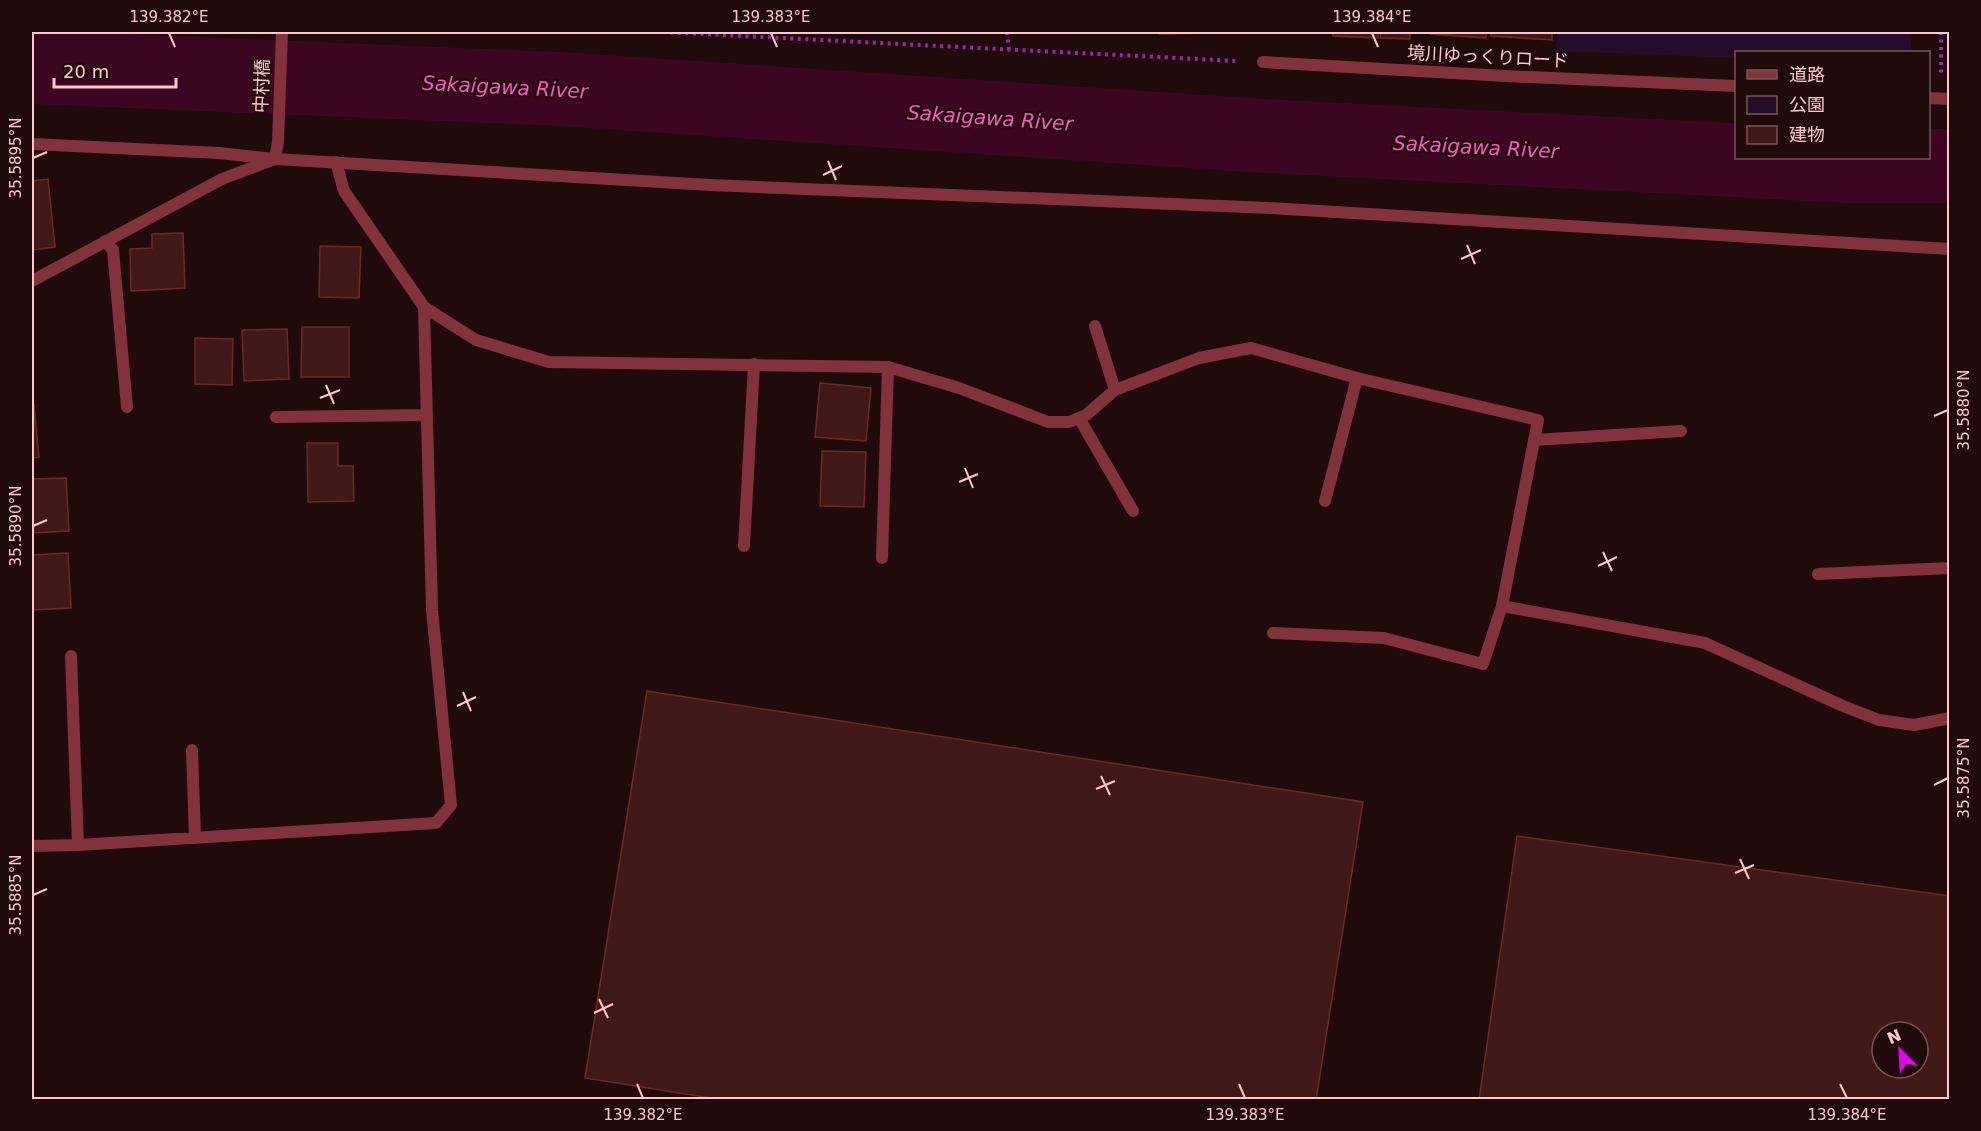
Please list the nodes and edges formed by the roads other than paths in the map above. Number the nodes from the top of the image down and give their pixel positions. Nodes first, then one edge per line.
1 (282, 32) edge
2 (1263, 62) road end
3 (1735, 86) edge
4 (32, 144) edge
5 (275, 159) junction
6 (336, 162) junction
7 (105, 241) junction
8 (1950, 249) edge
9 (32, 281) edge
10 (424, 307) junction
11 (1095, 326) dead end
12 (754, 364) junction
13 (888, 367) junction
14 (1358, 378) junction
15 (1115, 390) junction
16 (127, 407) dead end
17 (426, 415) junction
18 (276, 417) dead end
19 (1079, 418) junction
20 (1681, 431) dead end
21 (1534, 440) junction
22 (1325, 501) dead end
23 (1133, 511) dead end
24 (744, 546) dead end
25 (882, 558) dead end
26 (1950, 568) edge
27 (1818, 574) dead end
28 (1502, 606) junction
29 (1273, 633) dead end
30 (71, 656) dead end
31 (1950, 717) edge
32 (192, 750) dead end
33 (195, 838) junction
34 (78, 845) junction
35 (32, 846) edge

1 - 5 street, 中村橋
2 - 3 street, 境川ゆっくりロード
4 - 5 street
5 - 6 street
5 - 7 street
6 - 8 street
6 - 10 street
7 - 9 street
7 - 16 street
10 - 12 street
10 - 17 street
11 - 15 street
12 - 13 street
12 - 24 street
13 - 19 street
13 - 25 street
14 - 15 street
14 - 21 street
14 - 22 street
15 - 19 street
17 - 18 street
17 - 33 street
19 - 23 street
20 - 21 street
21 - 28 street
26 - 27 street
28 - 29 street
28 - 31 street
30 - 34 street
32 - 33 street
33 - 34 street
34 - 35 street

